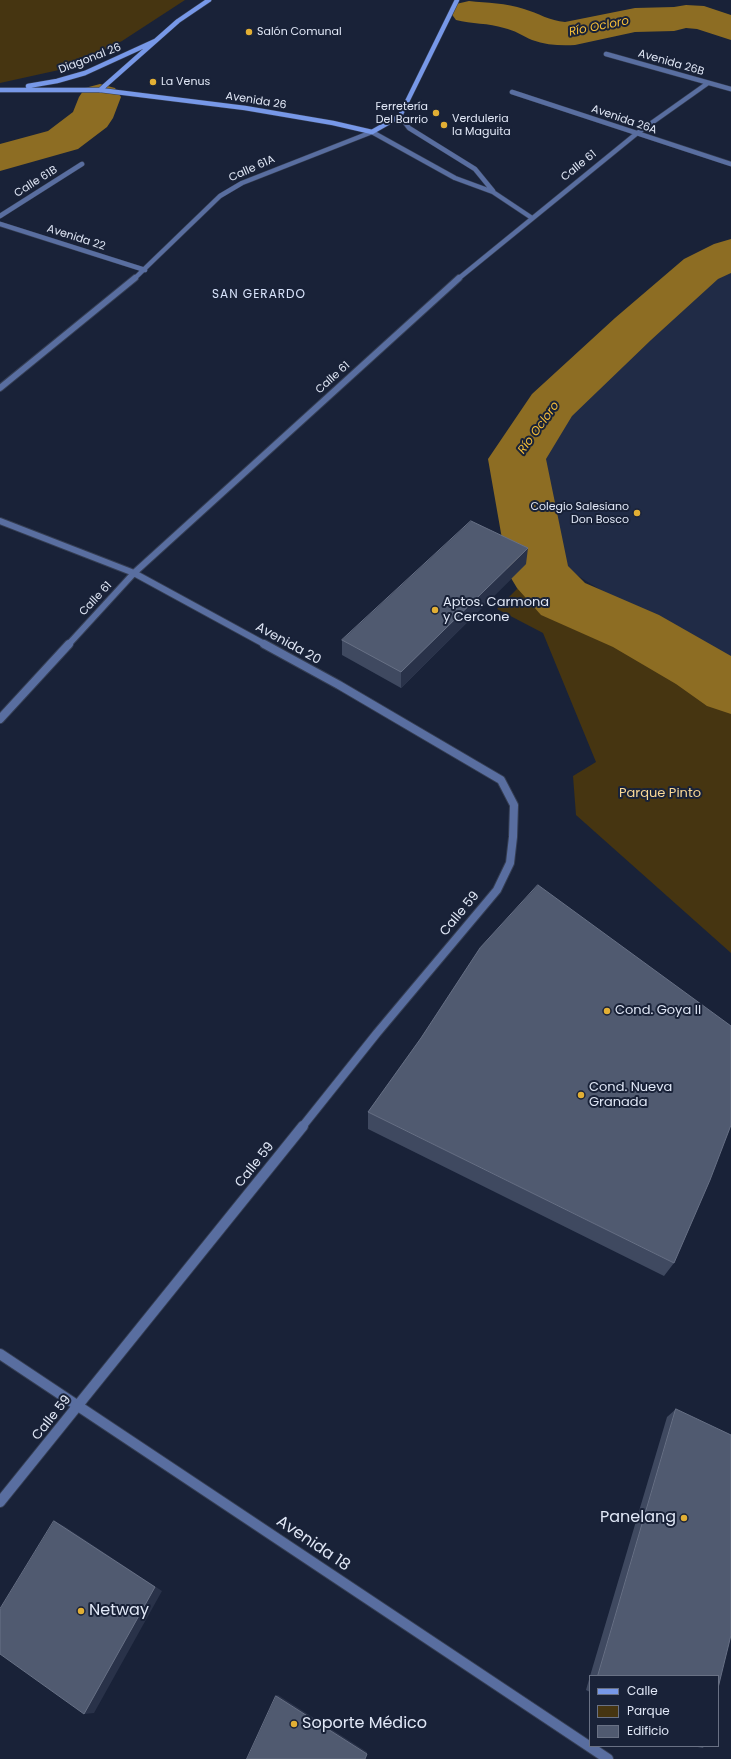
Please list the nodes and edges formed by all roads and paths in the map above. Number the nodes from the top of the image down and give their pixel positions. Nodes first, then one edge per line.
1 (209, 0) edge
2 (457, 0) edge
3 (155, 41) junction
4 (606, 54) dead end
5 (708, 83) junction
6 (6, 89) junction
7 (731, 89) edge
8 (0, 90) edge
9 (100, 90) junction
10 (512, 92) dead end
11 (400, 116) junction
12 (372, 132) junction
13 (636, 134) junction
14 (82, 164) dead end
15 (731, 164) edge
16 (493, 192) junction
17 (0, 216) edge
18 (532, 218) junction
19 (0, 224) edge
20 (145, 270) junction
21 (0, 388) edge
22 (0, 521) edge
23 (134, 573) junction
24 (0, 719) edge
25 (513, 837) joint
26 (0, 1354) edge
27 (78, 1407) junction
28 (0, 1502) edge
29 (589, 1746) edge
30 (590, 1747) edge
31 (608, 1759) edge

1 - 3 street, Diagonal 26
2 - 11 street
3 - 6 street, Diagonal 26
3 - 9 street, Diagonal 26
4 - 5 street, Avenida 26B
5 - 7 street, Avenida 26B
5 - 13 street, Calle 61
6 - 8 street, Avenida 26
6 - 9 street, Avenida 26
9 - 12 street, Avenida 26
10 - 13 street, Avenida 26A
11 - 12 street, Calle 61A
11 - 16 street, Avenida 26
12 - 16 street, Avenida 26
12 - 20 street, Calle 61A
13 - 15 street, Avenida 26A
13 - 18 street, Calle 61
14 - 17 street, Calle 61B
16 - 18 street, Avenida 26
18 - 23 street, Calle 61
19 - 20 street, Avenida 22
20 - 21 street, Calle 61A
22 - 23 street, Avenida 20
23 - 24 street, Calle 61
23 - 25 street, Avenida 20
25 - 27 street, Calle 59
26 - 27 street, Avenida 18
27 - 28 street, Calle 59
27 - 29 street, Avenida 18
30 - 31 street, Avenida 18

